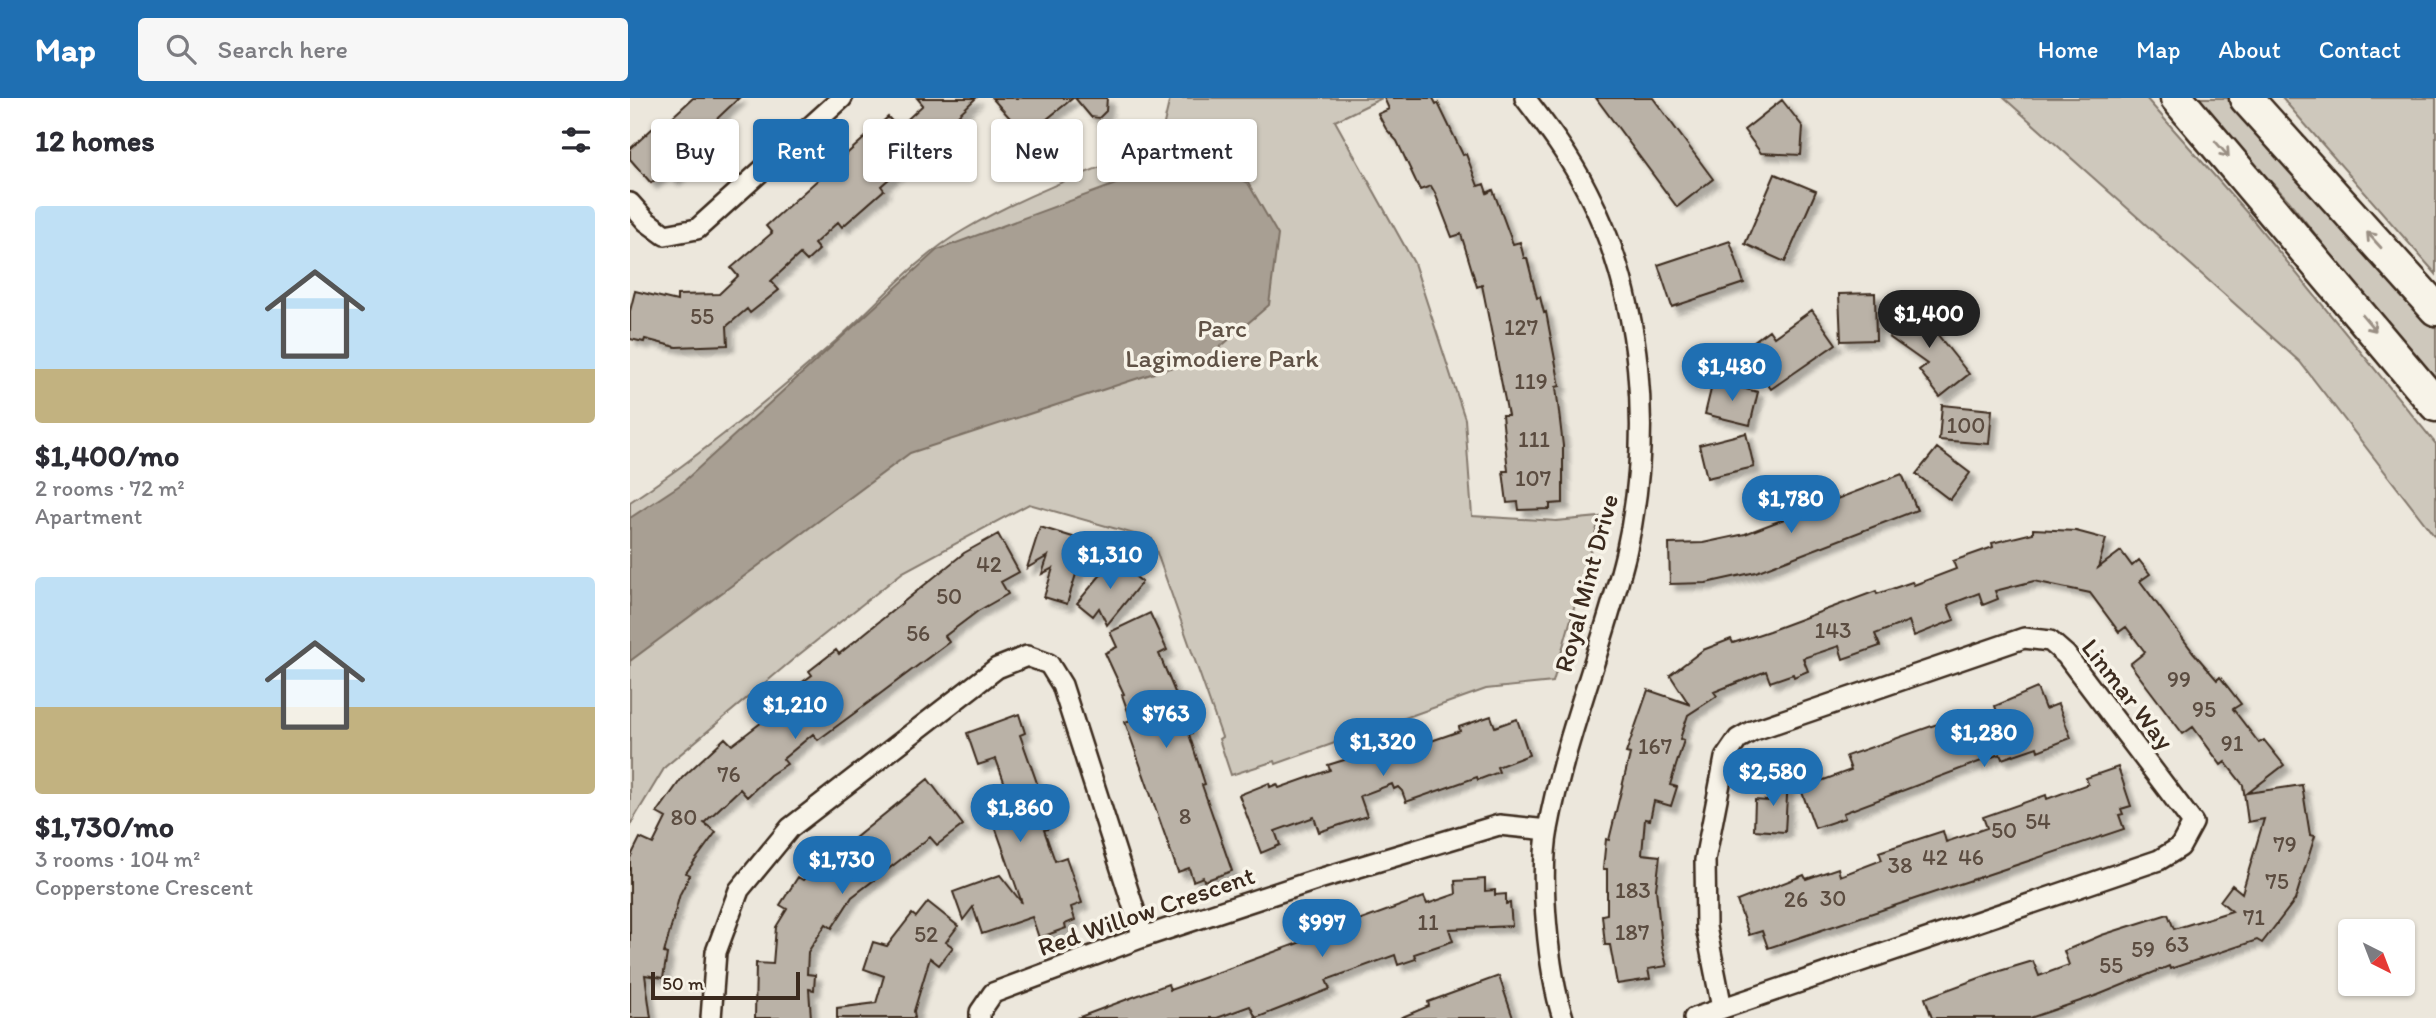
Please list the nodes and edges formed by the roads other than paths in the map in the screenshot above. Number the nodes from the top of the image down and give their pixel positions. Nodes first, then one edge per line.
1 (842, 98) edge
2 (1525, 98) edge
3 (2177, 98) edge
4 (2246, 98) edge
5 (630, 203) edge
6 (2436, 309) edge
7 (2436, 405) edge
8 (1548, 830) junction
9 (1143, 937) junction
10 (1722, 1008) junction
11 (710, 1018) edge
12 (980, 1018) edge
13 (1563, 1018) edge
14 (1694, 1018) edge

1 - 5 street
2 - 8 street, Royal Mint Drive
3 -> 7 main road
6 -> 4 main road
8 - 9 street, Red Willow Crescent
8 - 13 street, Royal Mint Drive
9 - 11 street
9 - 12 street, Red Willow Crescent
10 - 10 street, Linmar Way
10 - 14 street, Linmar Way

